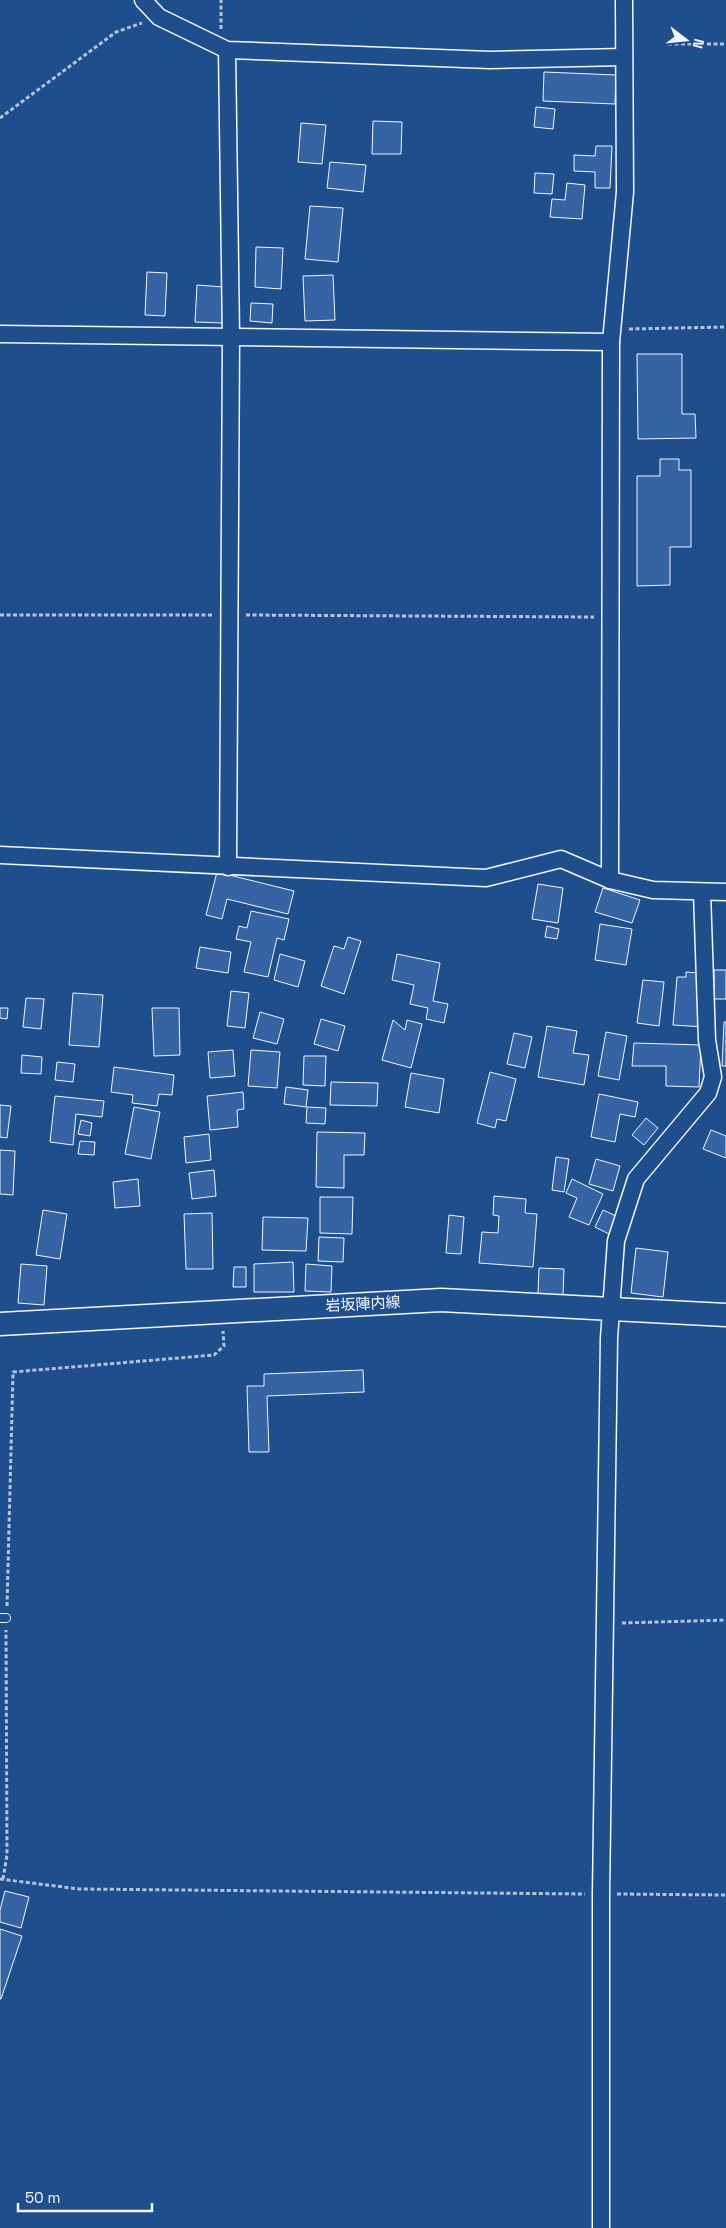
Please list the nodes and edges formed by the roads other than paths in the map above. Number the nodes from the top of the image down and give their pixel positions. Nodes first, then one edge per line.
1 (624, 0) edge
2 (151, 8) edge
3 (222, 47) junction
4 (624, 57) junction
5 (0, 334) edge
6 (611, 336) junction
7 (231, 337) junction
8 (0, 855) edge
9 (228, 867) junction
10 (610, 880) junction
11 (702, 892) junction
12 (726, 892) edge
13 (719, 1078) edge
14 (612, 1308) junction
15 (726, 1315) edge
16 (0, 1324) edge
17 (601, 2228) edge

1 - 4 street
2 - 3 street
3 - 4 street
3 - 7 street
4 - 6 street
5 - 7 street
6 - 7 street
6 - 10 street
7 - 9 street
8 - 9 street
9 - 10 street
10 - 11 street
11 - 12 street
11 - 13 street
13 - 14 street
14 - 15 main road, 岩坂陣内線
14 - 16 main road, 岩坂陣内線
14 - 17 street

